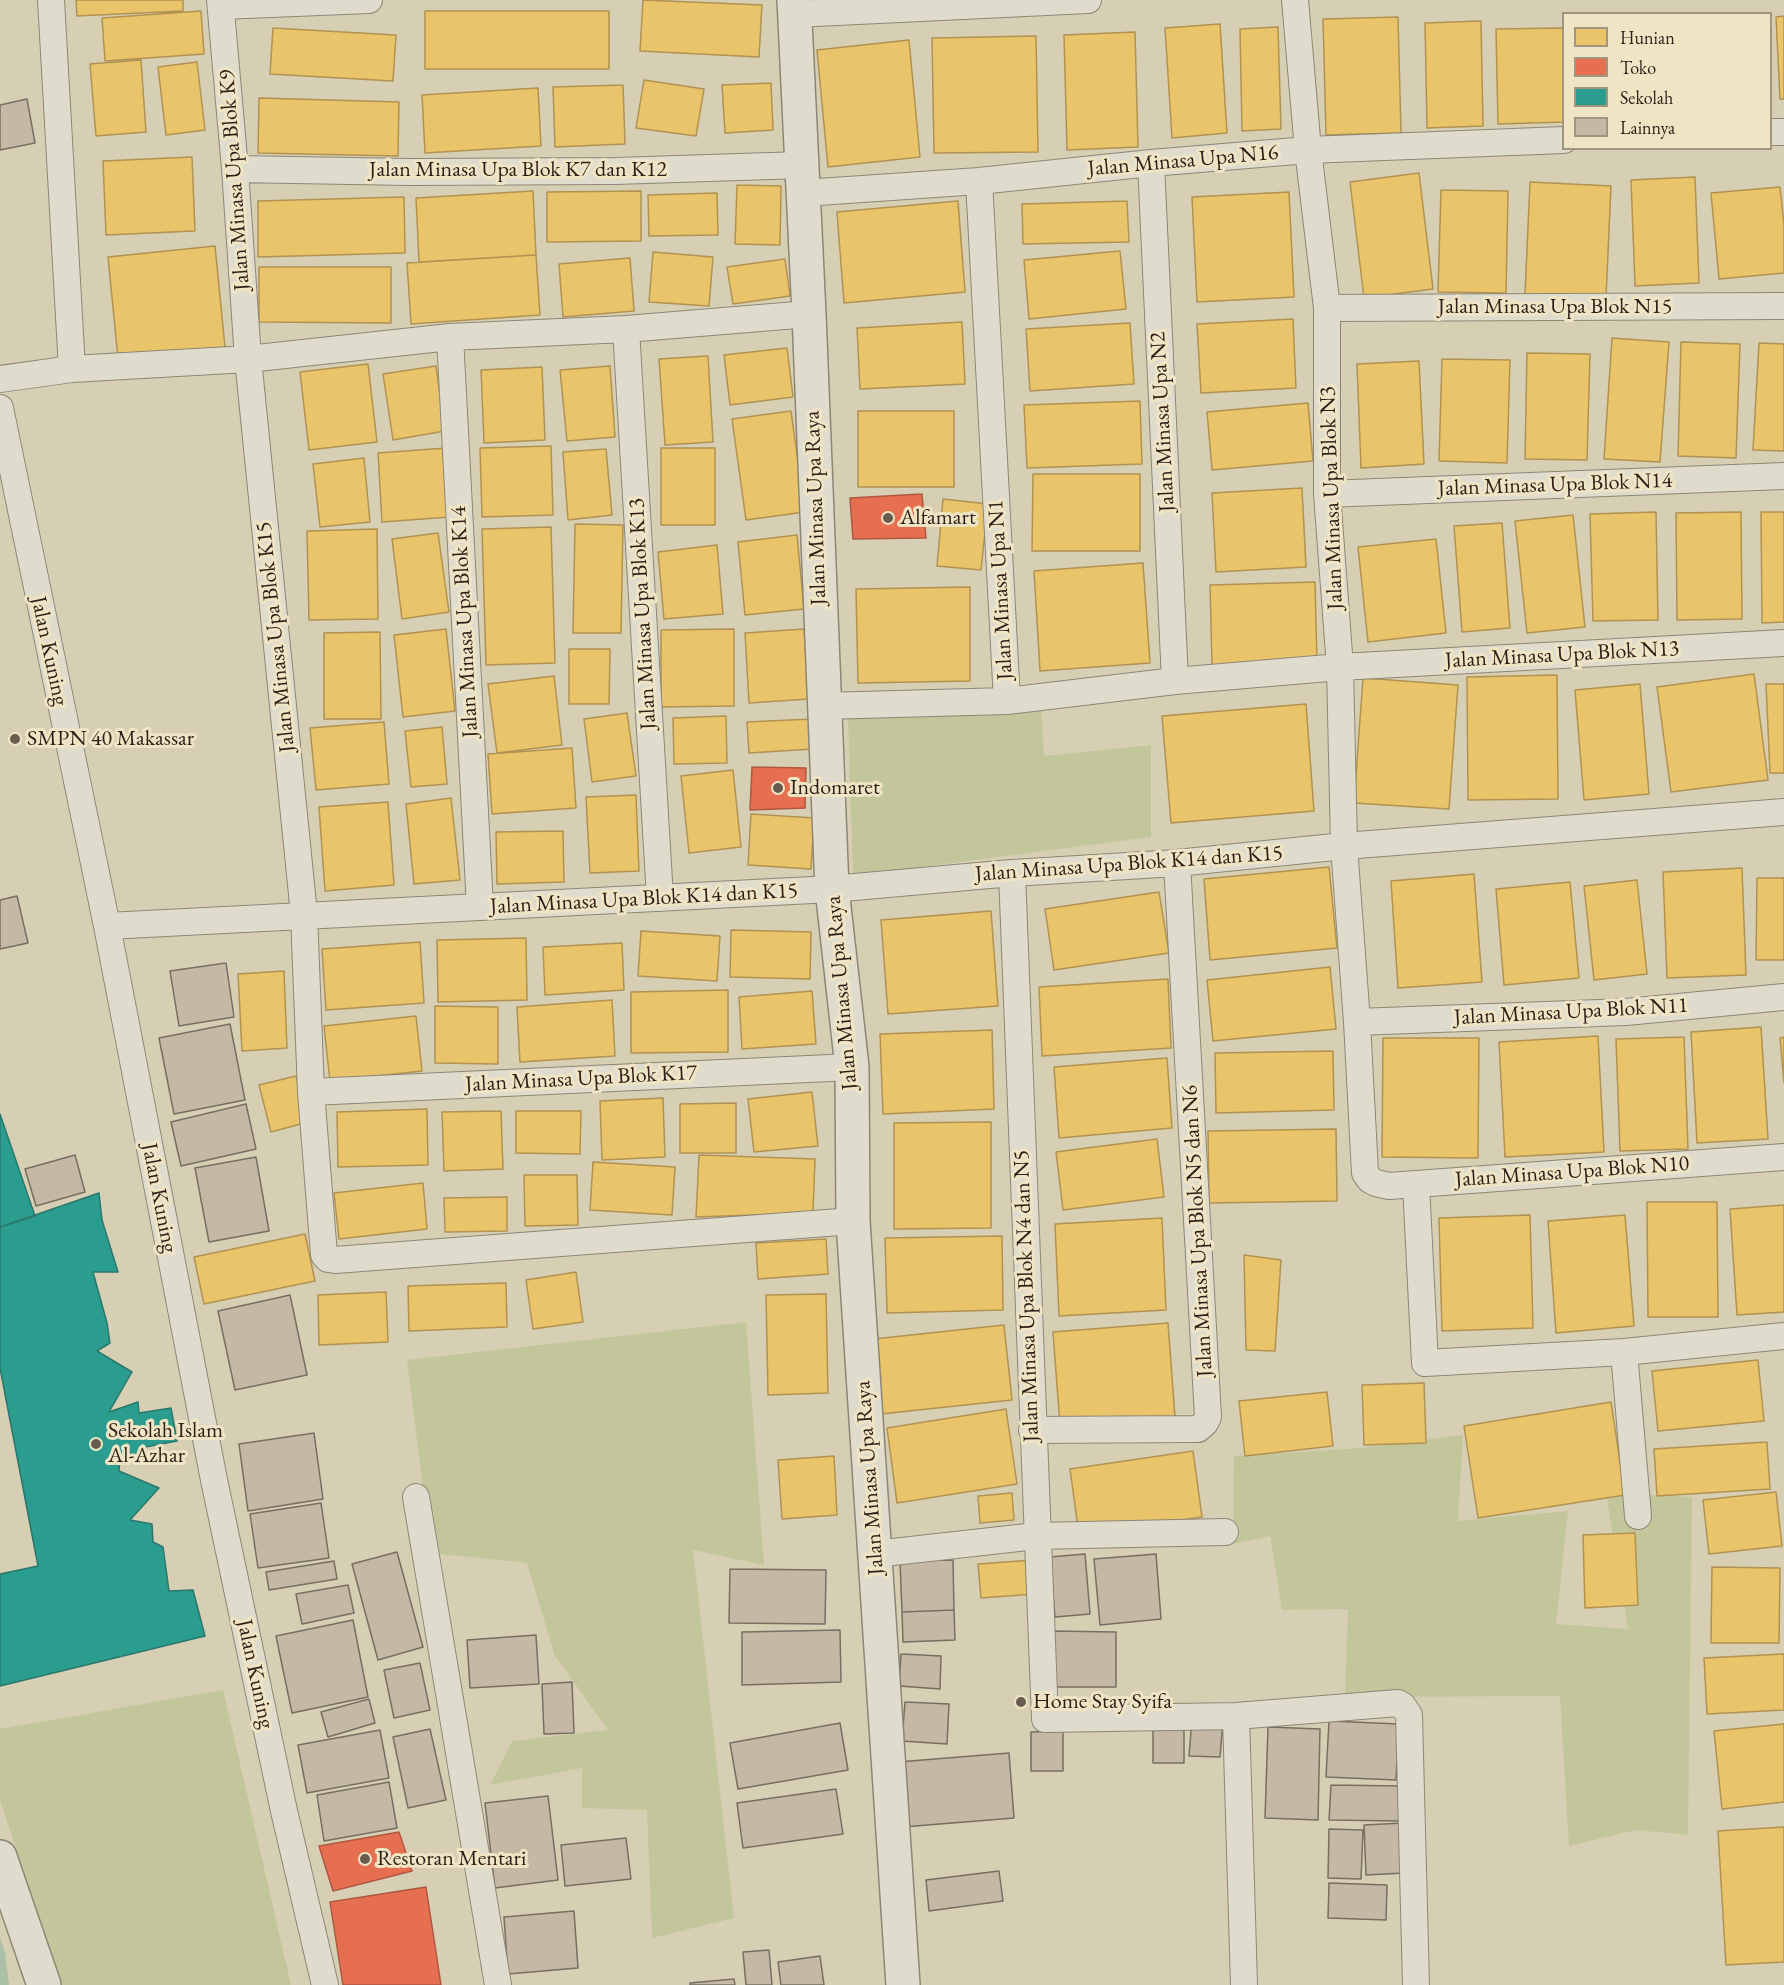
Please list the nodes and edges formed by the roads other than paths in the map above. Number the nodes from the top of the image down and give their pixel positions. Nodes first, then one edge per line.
1 (51, 0) edge
2 (369, 0) edge
3 (1088, 0) edge
4 (1295, 0) edge
5 (221, 3) edge
6 (794, 7) edge
7 (1562, 140) edge
8 (1308, 150) junction
9 (1151, 163) junction
10 (235, 169) junction
11 (803, 179) junction
12 (979, 181) junction
13 (1784, 306) edge
14 (1327, 308) junction
15 (809, 314) junction
16 (626, 329) junction
17 (450, 337) junction
18 (248, 359) junction
19 (72, 369) junction
20 (0, 379) edge
21 (0, 408) edge
22 (1784, 476) edge
23 (1327, 494) junction
24 (1784, 643) edge
25 (1340, 667) junction
26 (1175, 681) junction
27 (1007, 701) junction
28 (824, 706) junction
29 (1784, 812) edge
30 (1344, 846) junction
31 (1177, 863) junction
32 (1012, 873) junction
33 (832, 889) junction
34 (660, 898) junction
35 (480, 907) junction
36 (304, 915) junction
37 (107, 926) junction
38 (1784, 997) edge
39 (1357, 1022) junction
40 (852, 1067) junction
41 (311, 1092) junction
42 (1784, 1156) edge
43 (1365, 1173) joint
44 (1416, 1184) junction
45 (852, 1221) junction
46 (1784, 1336) edge
47 (1624, 1352) junction
48 (1032, 1430) junction
49 (416, 1497) dead end
50 (1638, 1515) dead end
51 (1225, 1532) dead end
52 (1036, 1536) junction
53 (875, 1554) junction
54 (1236, 1716) junction
55 (0, 1857) edge
56 (44, 1985) edge
57 (325, 1985) edge
58 (498, 1985) edge
59 (903, 1985) edge
60 (1244, 1985) edge
61 (1416, 1985) edge

1 - 19 street
2 - 5 street
3 - 6 street
4 - 8 street, Jalan Minasa Upa Blok N3
5 - 10 street, Jalan Minasa Upa Blok K9
6 - 11 street, Jalan Minasa Upa Raya
7 - 8 street, Jalan Minasa Upa N16
8 - 9 street, Jalan Minasa Upa N16
8 - 14 street, Jalan Minasa Upa Blok N3
9 - 12 street, Jalan Minasa Upa N16
9 - 26 street, Jalan Minasa Upa N2
10 - 11 street, Jalan Minasa Upa Blok K7 dan K12
10 - 18 street, Jalan Minasa Upa Blok K9
11 - 12 street, Jalan Minasa Upa N16
11 - 15 street, Jalan Minasa Upa Raya
12 - 27 street, Jalan Minasa Upa N1
13 - 14 street, Jalan Minasa Upa Blok N15
14 - 23 street, Jalan Minasa Upa Blok N3
15 - 16 street
15 - 28 street, Jalan Minasa Upa Raya
16 - 17 street
16 - 34 street, Jalan Minasa Upa Blok K13
17 - 18 street
17 - 35 street, Jalan Minasa Upa Blok K14
18 - 19 street
18 - 36 street, Jalan Minasa Upa Blok K15
19 - 20 street
21 - 37 street, Jalan Kuning
22 - 23 street, Jalan Minasa Upa Blok N14
23 - 25 street, Jalan Minasa Upa Blok N3
24 - 25 street, Jalan Minasa Upa Blok N13
25 - 26 street, Jalan Minasa Upa N1
25 - 30 street, Jalan Minasa Upa Blok N3
26 - 27 street, Jalan Minasa Upa N1
27 - 28 street
28 - 33 street, Jalan Minasa Upa Raya
29 - 30 street, Jalan Minasa Upa Blok K14 dan K15
30 - 31 street, Jalan Minasa Upa Blok K14 dan K15
30 - 39 street, Jalan Minasa Upa Blok N3
31 - 32 street, Jalan Minasa Upa Blok K14 dan K15
31 - 48 street, Jalan Minasa Upa Blok N5 dan N6
32 - 33 street, Jalan Minasa Upa Blok K14 dan K15
32 - 48 street, Jalan Minasa Upa Blok N4 dan N5
33 - 34 street, Jalan Minasa Upa Blok K14 dan K15
33 - 40 street, Jalan Minasa Upa Raya
34 - 35 street, Jalan Minasa Upa Blok K14 dan K15
35 - 36 street, Jalan Minasa Upa Blok K14 dan K15
36 - 37 street, Jalan Minasa Upa Blok K14 dan K15
36 - 41 street, Jalan Minasa Upa Blok K15
37 - 57 street, Jalan Kuning
38 - 39 street, Jalan Minasa Upa Blok N11
39 - 43 street, Jalan Minasa Upa Blok N3
40 - 41 street, Jalan Minasa Upa Blok K17
40 - 45 street, Jalan Minasa Upa Raya
41 - 45 street, Jalan Minasa Upa Blok K15
42 - 44 street, Jalan Minasa Upa Blok N10
43 - 44 street, Jalan Minasa Upa Blok N10
44 - 47 street
45 - 53 street, Jalan Minasa Upa Raya
46 - 47 street
47 - 50 street
48 - 52 street, Jalan Minasa Upa Blok N4 dan N5
49 - 58 street
51 - 52 street
52 - 53 street
52 - 54 street, Jalan Minasa Upa Blok N4 dan N5
53 - 59 street, Jalan Minasa Upa Raya
54 - 60 street
54 - 61 street
55 - 56 street

